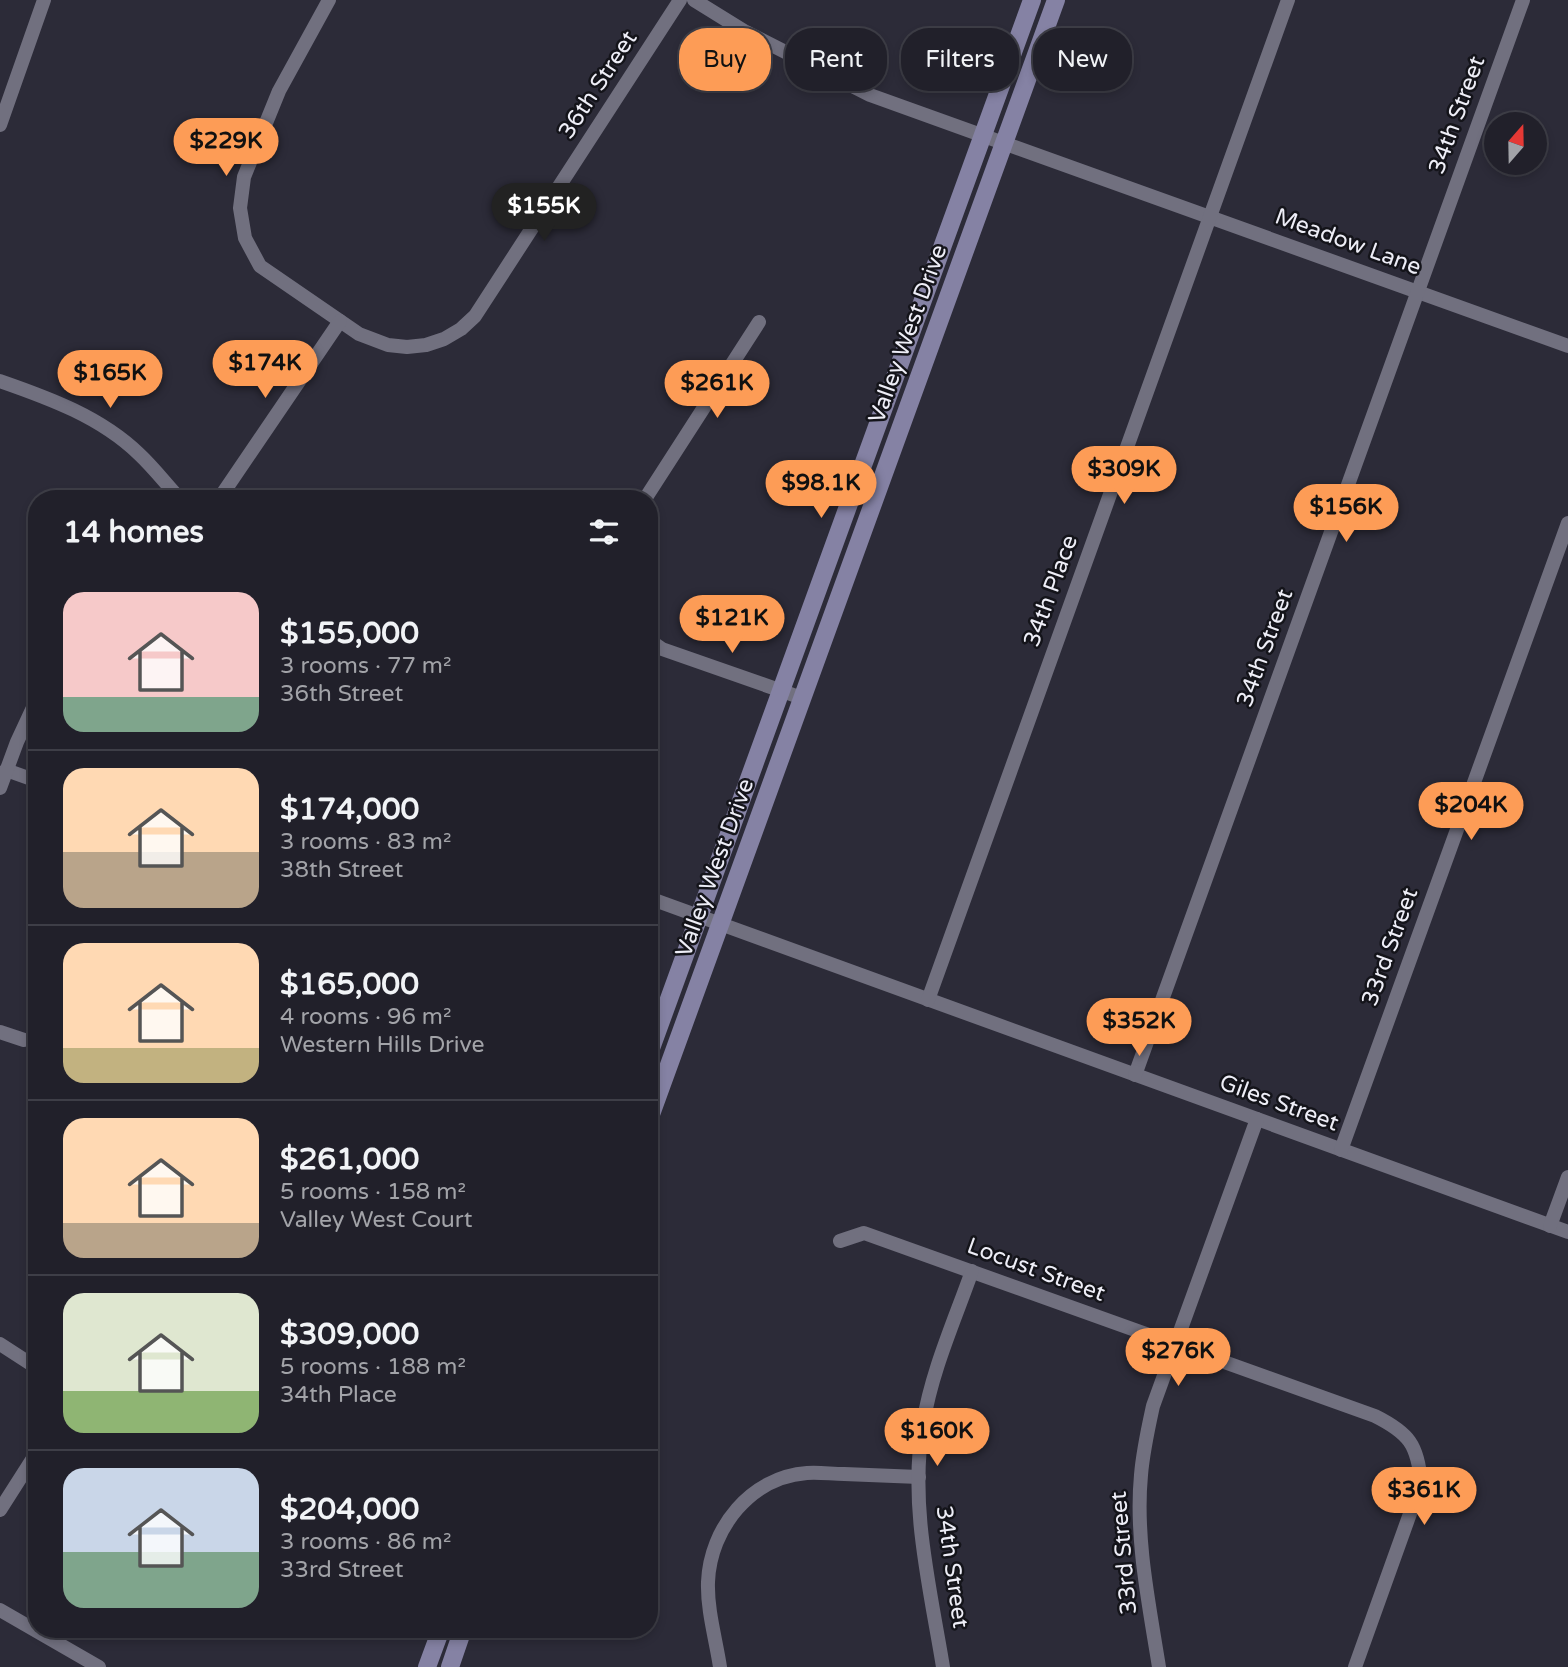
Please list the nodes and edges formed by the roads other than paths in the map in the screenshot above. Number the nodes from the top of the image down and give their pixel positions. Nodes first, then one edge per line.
1 (44, 0) edge
2 (329, 0) edge
3 (680, 0) edge
4 (694, 0) edge
5 (1032, 0) edge
6 (1056, 0) edge
7 (1288, 0) edge
8 (1523, 0) edge
9 (0, 125) edge
10 (983, 135) junction
11 (1004, 141) junction
12 (1210, 216) junction
13 (1418, 291) junction
14 (340, 321) junction
15 (759, 322) dead end
16 (1568, 346) edge
17 (0, 381) edge
18 (172, 490) edge
19 (225, 490) edge
20 (651, 490) edge
21 (1568, 523) edge
22 (658, 646) edge
23 (779, 691) junction
24 (802, 698) junction
25 (28, 720) edge
26 (6, 770) junction
27 (28, 777) edge
28 (0, 788) edge
29 (658, 901) edge
30 (699, 917) junction
31 (721, 925) junction
32 (928, 1000) junction
33 (658, 1029) edge
34 (0, 1032) edge
35 (24, 1041) dead end
36 (1135, 1075) junction
37 (658, 1096) edge
38 (1258, 1119) junction
39 (1341, 1150) junction
40 (1568, 1177) edge
41 (1550, 1226) junction
42 (1568, 1232) edge
43 (840, 1241) dead end
44 (972, 1271) junction
45 (0, 1344) edge
46 (1175, 1344) junction
47 (28, 1362) edge
48 (28, 1466) edge
49 (919, 1477) junction
50 (0, 1510) edge
51 (0, 1610) edge
52 (28, 1626) edge
53 (49, 1638) edge
54 (438, 1638) edge
55 (460, 1638) edge
56 (99, 1667) edge
57 (427, 1667) edge
58 (450, 1667) edge
59 (720, 1667) edge
60 (943, 1667) edge
61 (1159, 1667) edge
62 (1354, 1667) edge

1 - 9 street
2 - 14 street, 36th Street
3 - 14 street, 36th Street
4 - 10 street, Meadow Lane
5 - 10 main road, Valley West Drive
6 - 11 main road, Valley West Drive
7 - 12 street, 34th Place
8 - 13 street, 34th Street
10 - 11 street, Meadow Lane
10 - 23 main road, Valley West Drive
11 - 12 street, Meadow Lane
11 - 24 main road, Valley West Drive
12 - 13 street, Meadow Lane
12 - 32 street, 34th Place
13 - 16 street, Meadow Lane
13 - 36 street, 34th Street
14 - 19 street
15 - 20 street
17 - 18 street
21 - 39 street, 33rd Street
22 - 23 street
23 - 24 street
23 - 30 main road, Valley West Drive
24 - 31 main road, Valley West Drive
25 - 26 street
26 - 27 street
26 - 28 street
29 - 30 street, Giles Street
30 - 31 street, Giles Street
30 - 33 main road, Valley West Drive
31 - 32 street, Giles Street
31 - 37 main road, Valley West Drive
32 - 36 street, Giles Street
34 - 35 street
36 - 38 street, Giles Street
38 - 39 street, Giles Street
38 - 46 street, 33rd Street
39 - 41 street, Giles Street
40 - 41 street
41 - 42 street, Giles Street
43 - 44 street, Locust Street
44 - 46 street, Locust Street
44 - 49 street, 34th Street
45 - 47 street
46 - 61 street, 33rd Street
46 - 62 street, Locust Street
48 - 50 street
49 - 59 street
49 - 60 street, 34th Street
51 - 52 street
53 - 56 street
54 - 57 main road
55 - 58 main road

